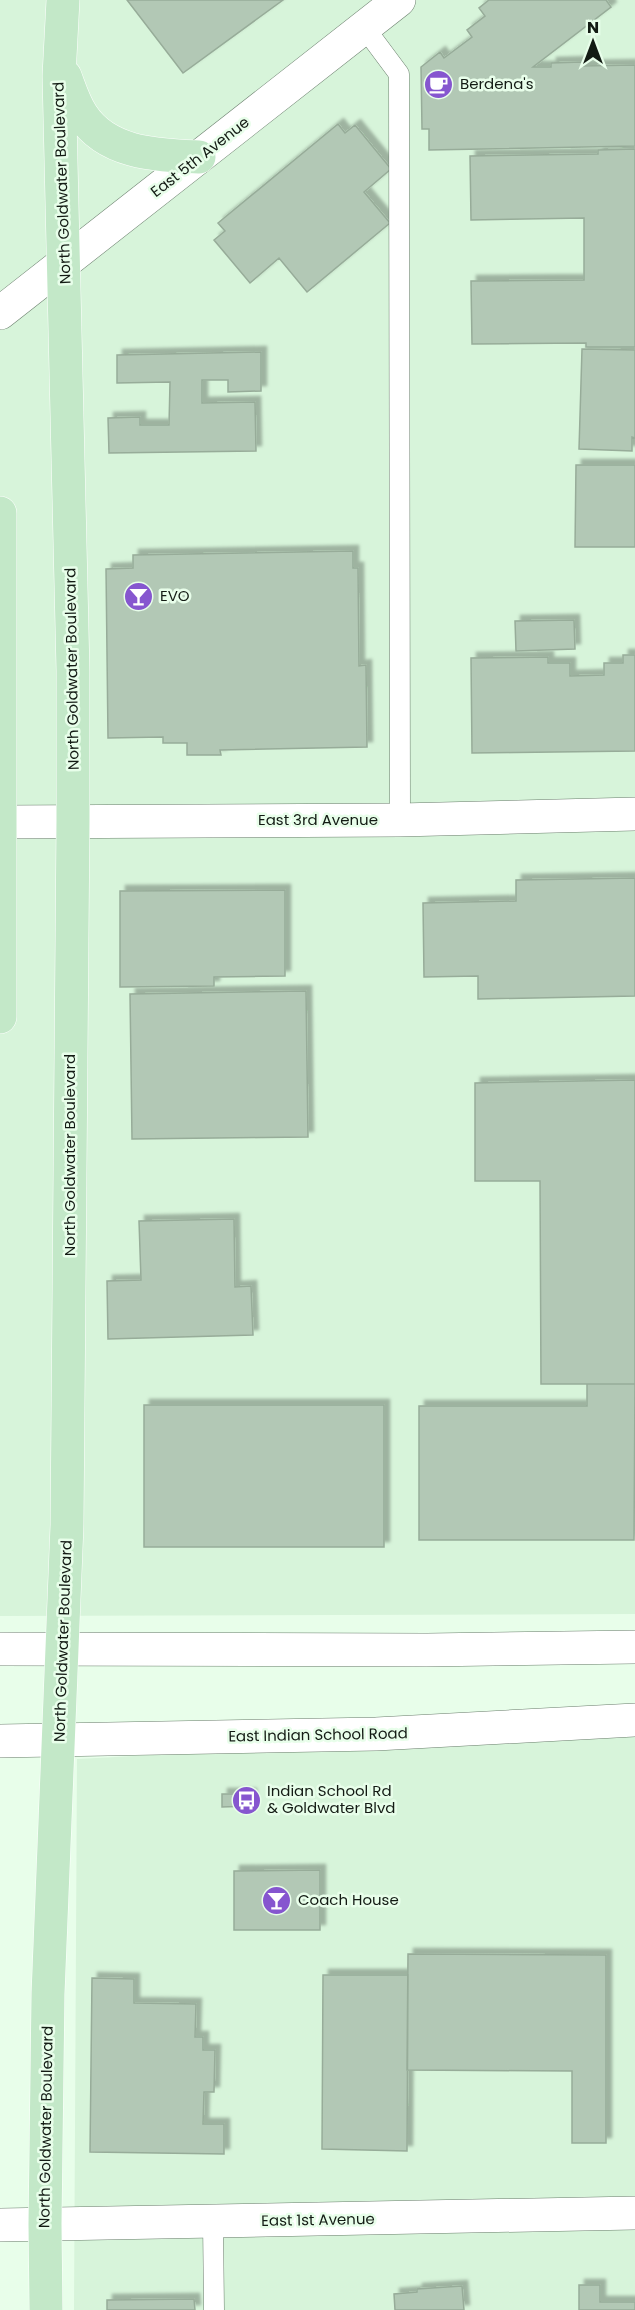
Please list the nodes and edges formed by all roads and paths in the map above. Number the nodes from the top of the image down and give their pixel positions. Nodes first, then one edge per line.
1 (63, 0) edge
2 (399, 0) edge
3 (364, 27) junction
4 (59, 64) junction
5 (199, 158) junction
6 (64, 263) junction
7 (0, 313) edge
8 (0, 513) edge
9 (0, 519) edge
10 (635, 814) edge
11 (73, 820) junction
12 (400, 820) junction
13 (0, 822) edge
14 (0, 1017) edge
15 (635, 1647) edge
16 (0, 1649) edge
17 (63, 1650) junction
18 (635, 1720) edge
19 (59, 1740) junction
20 (0, 1741) edge
21 (635, 2213) edge
22 (213, 2222) junction
23 (45, 2224) junction
24 (0, 2225) edge
25 (46, 2310) edge
26 (214, 2310) edge

1 - 4 main road, North Goldwater Boulevard
2 - 3 street, East 5th Avenue
3 - 5 street, East 5th Avenue
3 - 12 lane
4 - 5 main road
4 - 6 main road, North Goldwater Boulevard
5 - 6 street, East 5th Avenue
6 - 7 street, East 5th Avenue
6 - 11 main road, North Goldwater Boulevard
8 - 9 main road
9 - 13 main road
10 - 12 street, East 3rd Avenue
11 - 12 street, East 3rd Avenue
11 - 13 street, East 3rd Avenue
11 - 17 main road, North Goldwater Boulevard
13 - 14 main road
15 - 17 street
16 - 17 street
17 - 19 main road, North Goldwater Boulevard
18 - 19 street, East Indian School Road
19 - 20 street, East Indian School Road
19 - 23 main road, North Goldwater Boulevard
21 - 22 street, East 1st Avenue
22 - 23 street, East 1st Avenue
22 - 26 lane
23 - 24 street, East 1st Avenue
23 - 25 main road, North Goldwater Boulevard

